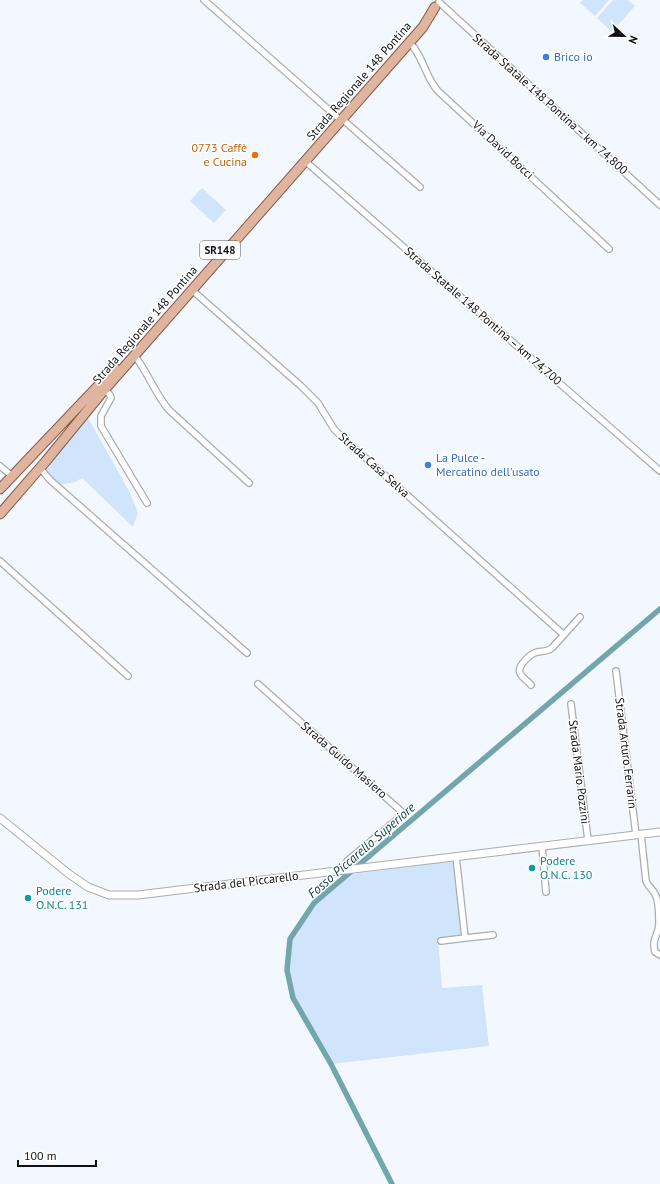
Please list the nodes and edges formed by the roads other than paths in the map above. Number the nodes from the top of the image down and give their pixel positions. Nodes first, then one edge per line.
1 (204, 0) edge
2 (439, 3) edge
3 (409, 42) junction
4 (339, 118) junction
5 (305, 161) junction
6 (420, 187) dead end
7 (660, 205) edge
8 (609, 249) dead end
9 (192, 290) junction
10 (134, 355) junction
11 (105, 389) junction
12 (0, 466) edge
13 (40, 468) junction
14 (660, 471) edge
15 (12, 476) junction
16 (249, 484) dead end
17 (0, 489) edge
18 (147, 503) dead end
19 (0, 514) edge
20 (0, 561) edge
21 (580, 617) dead end
22 (564, 634) junction
23 (247, 653) dead end
24 (616, 671) dead end
25 (128, 676) dead end
26 (258, 684) dead end
27 (531, 685) dead end
28 (570, 704) dead end
29 (0, 818) edge
30 (660, 832) edge
31 (639, 834) junction
32 (588, 840) junction
33 (542, 846) junction
34 (456, 856) junction
35 (343, 870) junction
36 (546, 892) dead end
37 (493, 935) dead end
38 (465, 938) junction
39 (442, 941) dead end
40 (660, 955) edge

1 - 4 street
2 - 3 main road, Strada Regionale 148 Pontina / SR148
2 - 4 main road, Strada Regionale 148 Pontina / SR148
2 - 7 street, Strada Statale 148 Pontina – km 74,800
3 - 4 main road, Strada Regionale 148 Pontina / SR148
3 - 8 street, Via David Bocci
4 - 5 main road, Strada Regionale 148 Pontina / SR148
4 - 6 street
4 - 15 main road, Strada Regionale 148 Pontina / SR148
5 - 9 main road, Strada Regionale 148 Pontina / SR148
5 - 14 street, Strada Statale 148 Pontina – km 74,700
9 - 10 main road, Strada Regionale 148 Pontina / SR148
9 - 22 street, Strada Casa Selva
10 - 11 main road, Strada Regionale 148 Pontina / SR148
10 - 16 street
11 - 13 main road, Strada Regionale 148 Pontina / SR148
11 - 18 street
12 - 15 street
13 - 19 main road, Strada Regionale 148 Pontina / SR148
13 - 23 street
15 - 17 main road, Strada Regionale 148 Pontina / SR148
20 - 25 street
21 - 22 street
22 - 27 street
24 - 31 street, Strada Arturo Ferrarin
26 - 35 street, Strada Guido Masiero
28 - 32 street, Strada Mario Pozzini
29 - 35 street, Strada del Piccarello
30 - 31 street, Strada del Piccarello
31 - 32 street, Strada del Piccarello
31 - 40 street, Strada Arturo Ferrarin
32 - 33 street, Strada del Piccarello
33 - 34 street, Strada del Piccarello
33 - 36 street
34 - 35 street, Strada del Piccarello
34 - 38 street
37 - 38 street
38 - 39 street

